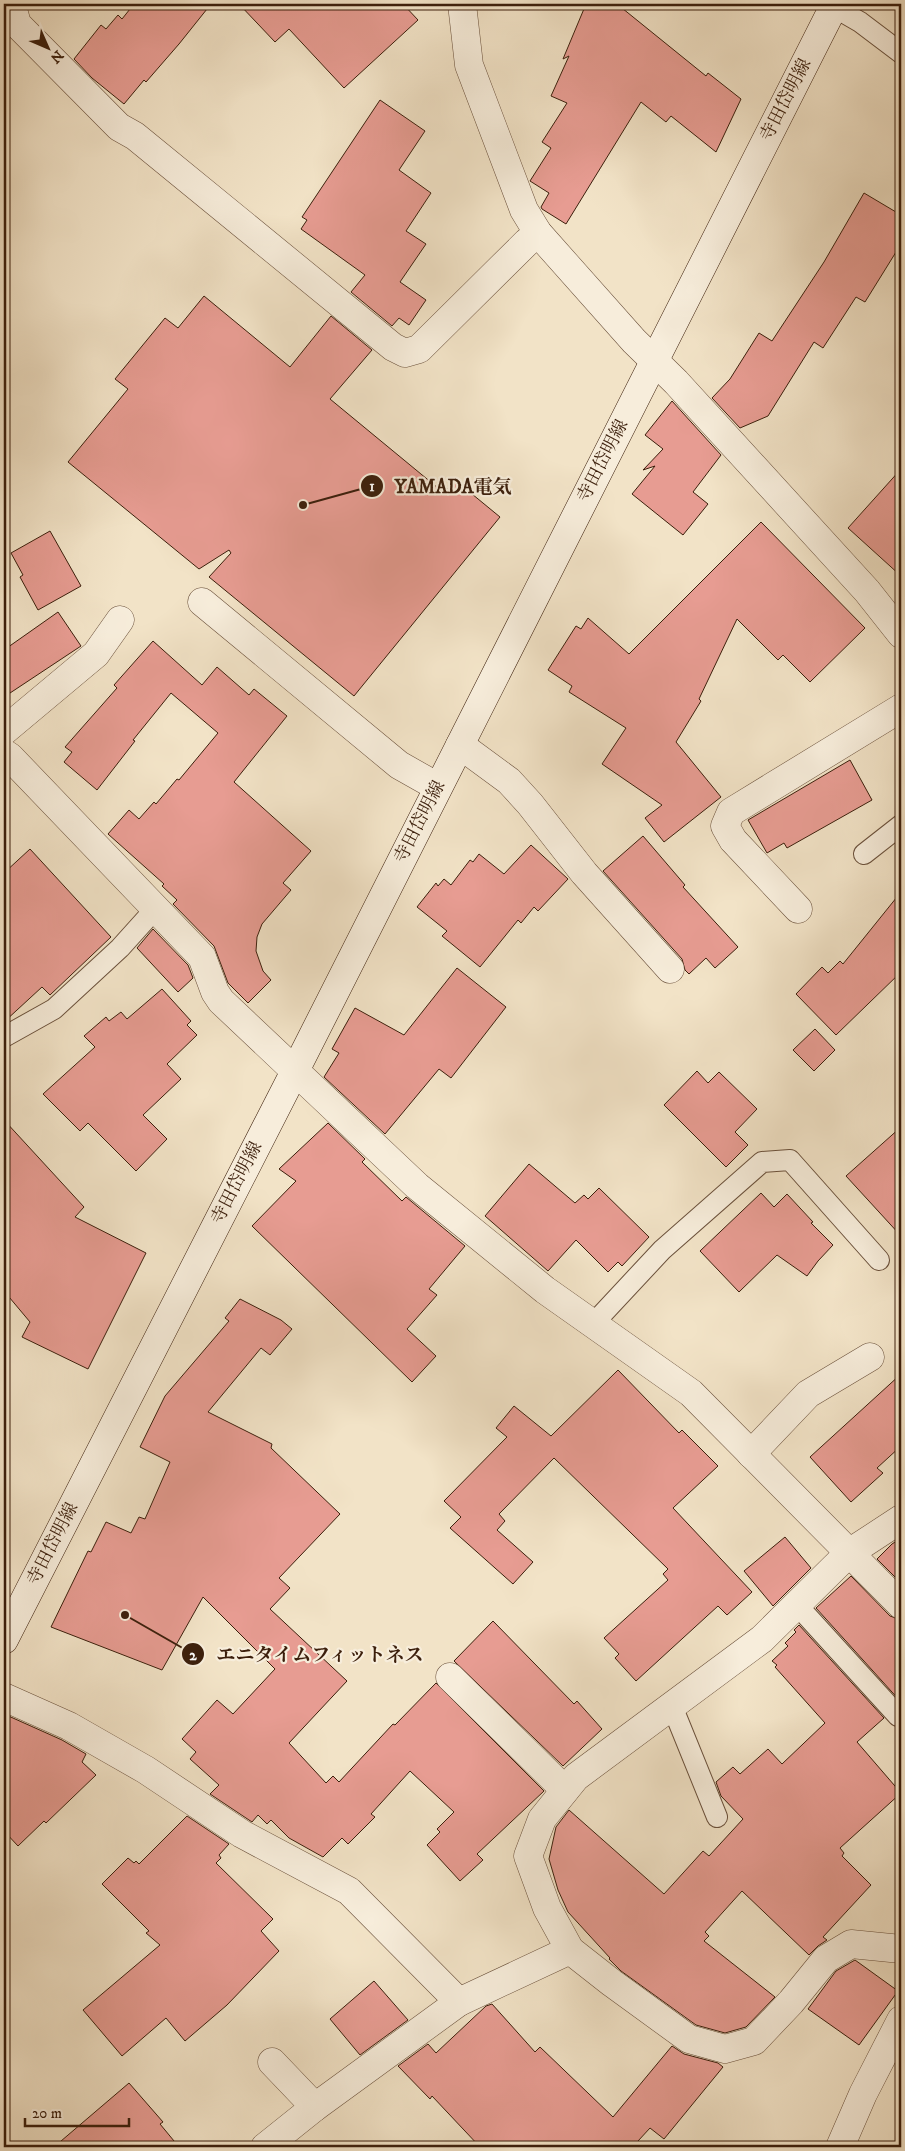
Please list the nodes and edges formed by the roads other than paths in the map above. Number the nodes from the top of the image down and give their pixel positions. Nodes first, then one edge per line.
1 (462, 4) edge
2 (11, 5) edge
3 (834, 6) edge
4 (901, 53) edge
5 (538, 234) junction
6 (654, 360) junction
7 (202, 602) dead end
8 (120, 620) dead end
9 (901, 634) edge
10 (901, 708) edge
11 (4, 731) edge
12 (460, 745) junction
13 (4, 753) edge
14 (438, 788) junction
15 (901, 825) edge
16 (864, 854) dead end
17 (156, 908) junction
18 (798, 909) dead end
19 (670, 969) dead end
20 (4, 1037) edge
21 (296, 1070) junction
22 (879, 1260) dead end
23 (593, 1324) junction
24 (870, 1357) dead end
25 (751, 1454) junction
26 (901, 1519) edge
27 (849, 1553) junction
28 (797, 1605) junction
29 (901, 1605) edge
30 (4, 1640) edge
31 (450, 1677) dead end
32 (4, 1697) edge
33 (672, 1706) junction
34 (898, 1716) dead end
35 (565, 1790) junction
36 (717, 1817) dead end
37 (901, 1949) edge
38 (570, 1950) junction
39 (460, 2002) junction
40 (901, 2020) edge
41 (272, 2062) dead end
42 (315, 2107) junction
43 (265, 2147) edge
44 (840, 2147) edge

1 - 5 street
2 - 5 street
3 - 4 lane
3 - 6 street, 寺田岱明線
5 - 6 street
6 - 9 street
6 - 12 street, 寺田岱明線
7 - 14 street
8 - 11 street
10 - 18 street
12 - 14 street, 寺田岱明線
12 - 19 street
13 - 17 street
14 - 21 street, 寺田岱明線
15 - 16 lane
17 - 20 lane
17 - 21 street
21 - 23 street
21 - 30 street, 寺田岱明線
22 - 23 lane
23 - 25 street
24 - 25 street
25 - 27 street
26 - 27 street
27 - 28 street
27 - 29 street
28 - 33 street
28 - 34 lane
31 - 35 street
32 - 39 street
33 - 35 street
33 - 36 lane
35 - 38 street
37 - 38 street
38 - 39 street
39 - 42 street
40 - 44 street
41 - 42 street
42 - 43 street

